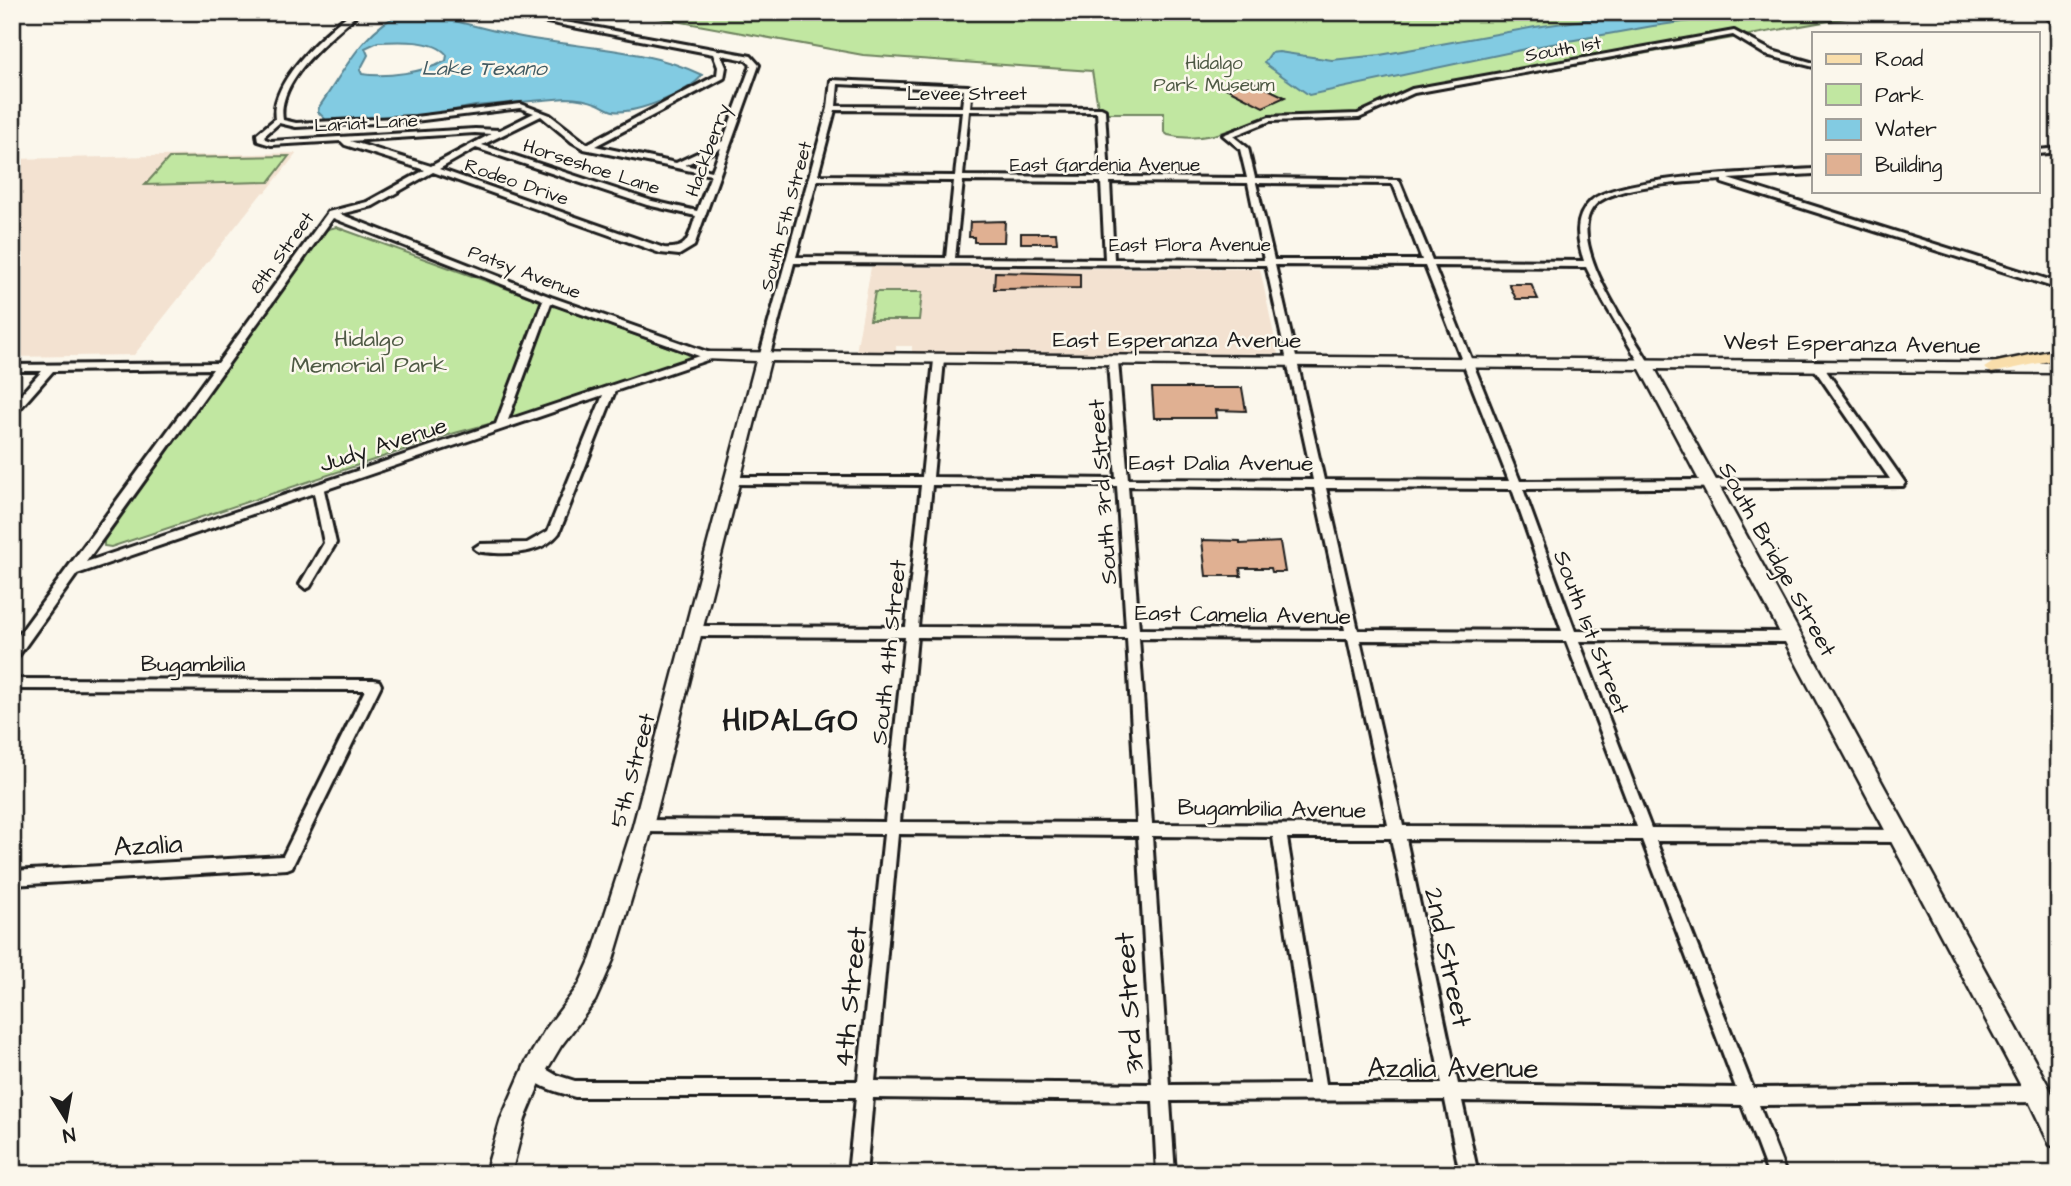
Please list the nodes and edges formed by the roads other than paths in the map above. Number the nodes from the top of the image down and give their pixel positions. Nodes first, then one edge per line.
1 (357, 12) edge
2 (498, 12) edge
3 (2050, 15) dead end
4 (2059, 26) edge
5 (716, 53) junction
6 (748, 58) joint
7 (1812, 64) edge
8 (834, 82) joint
9 (968, 88) joint
10 (832, 108) junction
11 (967, 109) junction
12 (541, 113) junction
13 (1321, 115) joint
14 (278, 120) junction
15 (502, 132) junction
16 (344, 140) junction
17 (727, 142) junction
18 (475, 145) junction
19 (587, 147) junction
20 (2059, 150) edge
21 (2039, 152) edge
22 (679, 165) junction
23 (432, 169) junction
24 (1812, 171) edge
25 (716, 174) junction
26 (814, 177) junction
27 (960, 179) junction
28 (1105, 179) junction
29 (1719, 179) junction
30 (1252, 180) junction
31 (1396, 182) joint
32 (331, 214) junction
33 (700, 214) junction
34 (679, 252) joint
35 (791, 260) junction
36 (950, 261) junction
37 (1110, 261) junction
38 (1271, 262) junction
39 (1429, 263) junction
40 (1588, 264) junction
41 (2059, 286) edge
42 (548, 299) junction
43 (2059, 354) edge
44 (709, 356) junction
45 (764, 358) junction
46 (939, 360) junction
47 (1113, 361) junction
48 (1290, 362) junction
49 (1468, 363) junction
50 (1645, 364) junction
51 (1815, 364) junction
52 (219, 366) junction
53 (51, 367) junction
54 (12, 368) edge
55 (1992, 368) junction
56 (2059, 368) edge
57 (610, 391) junction
58 (12, 411) edge
59 (500, 428) junction
60 (732, 480) junction
61 (926, 482) junction
62 (1123, 482) junction
63 (1318, 483) junction
64 (1899, 483) joint
65 (1516, 485) junction
66 (1710, 485) junction
67 (318, 487) junction
68 (480, 548) dead end
69 (70, 571) junction
70 (306, 584) dead end
71 (694, 631) junction
72 (909, 633) junction
73 (1134, 634) junction
74 (1352, 636) junction
75 (1571, 636) junction
76 (1793, 637) junction
77 (12, 654) edge
78 (12, 684) edge
79 (643, 827) junction
80 (892, 827) junction
81 (1143, 829) junction
82 (1279, 831) junction
83 (1397, 832) junction
84 (1647, 834) junction
85 (1900, 836) junction
86 (287, 862) joint
87 (12, 878) edge
88 (534, 1070) junction
89 (866, 1089) junction
90 (1450, 1092) junction
91 (1161, 1093) junction
92 (1319, 1093) junction
93 (2039, 1094) junction
94 (1747, 1097) junction
95 (2059, 1136) edge
96 (498, 1174) edge
97 (857, 1174) edge
98 (1166, 1174) edge
99 (1469, 1174) edge
100 (1777, 1174) edge

1 - 14 street
2 - 5 street
3 - 4 main road
5 - 6 street
5 - 19 street
6 - 17 street, Hackberry
7 - 13 street, South 1st
8 - 9 street
8 - 10 street, South 5th Street
9 - 11 street
10 - 11 street, Levee Street
10 - 26 street, South 5th Street
11 - 27 street
11 - 28 street, Levee Street
12 - 14 street
12 - 15 street, 8th Street
12 - 19 street
13 - 30 street
14 - 16 street, Lariat Lane
15 - 16 street, Lariat Lane
15 - 18 street, 8th Street
16 - 23 street, Rodeo Drive
17 - 22 street
17 - 25 street, Hackberry
18 - 23 street, 8th Street
18 - 33 street, Horseshoe Lane
19 - 22 street
20 - 21 street
22 - 25 street
23 - 32 street, 8th Street
23 - 34 street, Rodeo Drive
24 - 29 street, South Bridge Street
25 - 33 street, Hackberry
26 - 27 street, East Gardenia Avenue
26 - 35 street, South 5th Street
27 - 28 street, East Gardenia Avenue
27 - 36 street
28 - 30 street, East Gardenia Avenue
28 - 37 street
29 - 40 street, South Bridge Street
29 - 41 street
30 - 31 street, East Gardenia Avenue
30 - 38 street
31 - 39 street, South 1st Street
32 - 42 street, Patsy Avenue
32 - 52 street, 8th Street
33 - 34 street, Hackberry
35 - 36 street, East Flora Avenue
35 - 45 street, South 5th Street
36 - 37 street, East Flora Avenue
37 - 38 street, East Flora Avenue
38 - 39 street, East Flora Avenue
38 - 48 street
39 - 40 street, East Flora Avenue
39 - 49 street, South 1st Street
40 - 50 street, South Bridge Street
42 - 44 street, Patsy Avenue
42 - 59 street
43 - 55 main road
44 - 45 street, East Esperanza Avenue
44 - 57 street, Judy Avenue
45 - 46 street, East Esperanza Avenue
45 - 60 street, 5th Street
46 - 47 street, East Esperanza Avenue
46 - 61 street
47 - 48 street, East Esperanza Avenue
47 - 62 street, South 3rd Street
48 - 49 street, East Esperanza Avenue
48 - 63 street
49 - 50 street, East Esperanza Avenue
49 - 65 street, South 1st Street
50 - 51 street, West Esperanza Avenue
50 - 66 street, South Bridge Street
51 - 55 street, West Esperanza Avenue
51 - 64 street
52 - 53 street
52 - 69 street, 8th Street
53 - 54 street
53 - 58 street
55 - 56 street, West Esperanza Avenue
57 - 59 street, Judy Avenue
57 - 68 street
59 - 67 street, Judy Avenue
60 - 61 street, East Dalia Avenue
60 - 71 street, 5th Street
61 - 62 street, East Dalia Avenue
61 - 72 street, South 4th Street
62 - 63 street, East Dalia Avenue
62 - 73 street, South 3rd Street
63 - 65 street, East Dalia Avenue
63 - 74 street
64 - 66 street
65 - 66 street, East Dalia Avenue
65 - 75 street, South 1st Street
66 - 76 street, South Bridge Street
67 - 69 street, Judy Avenue
67 - 70 street
69 - 77 street, 8th Street
71 - 72 street, East Camelia Avenue
71 - 79 street, 5th Street
72 - 73 street, East Camelia Avenue
72 - 80 street, South 4th Street
73 - 74 street, East Camelia Avenue
73 - 81 street, South 3rd Street
74 - 75 street, East Camelia Avenue
74 - 83 street
75 - 76 street, East Camelia Avenue
75 - 84 street, South 1st Street
76 - 85 street, South Bridge Street
78 - 86 street, Bugambilia
79 - 80 street, Bugambilia Avenue
79 - 88 street, 5th Street
80 - 81 street, Bugambilia Avenue
80 - 89 street, 4th Street
81 - 82 street, Bugambilia Avenue
81 - 91 street, 3rd Street
82 - 83 street, Bugambilia Avenue
82 - 92 street
83 - 84 street, Bugambilia Avenue
83 - 90 street, 2nd Street
84 - 85 street, Bugambilia Avenue
84 - 94 street, South 1st Street
85 - 93 street, South Bridge Street
86 - 87 street, Azalia
88 - 89 street, Azalia Avenue
88 - 96 street, 5th Street
89 - 91 street, Azalia Avenue
89 - 97 street, 4th Street
90 - 92 street, Azalia Avenue
90 - 94 street, Azalia Avenue
90 - 99 street, 2nd Street
91 - 92 street, Azalia Avenue
91 - 98 street, 3rd Street
93 - 94 street, Azalia Avenue
93 - 95 street, South Bridge Street
94 - 100 street, South 1st Street

